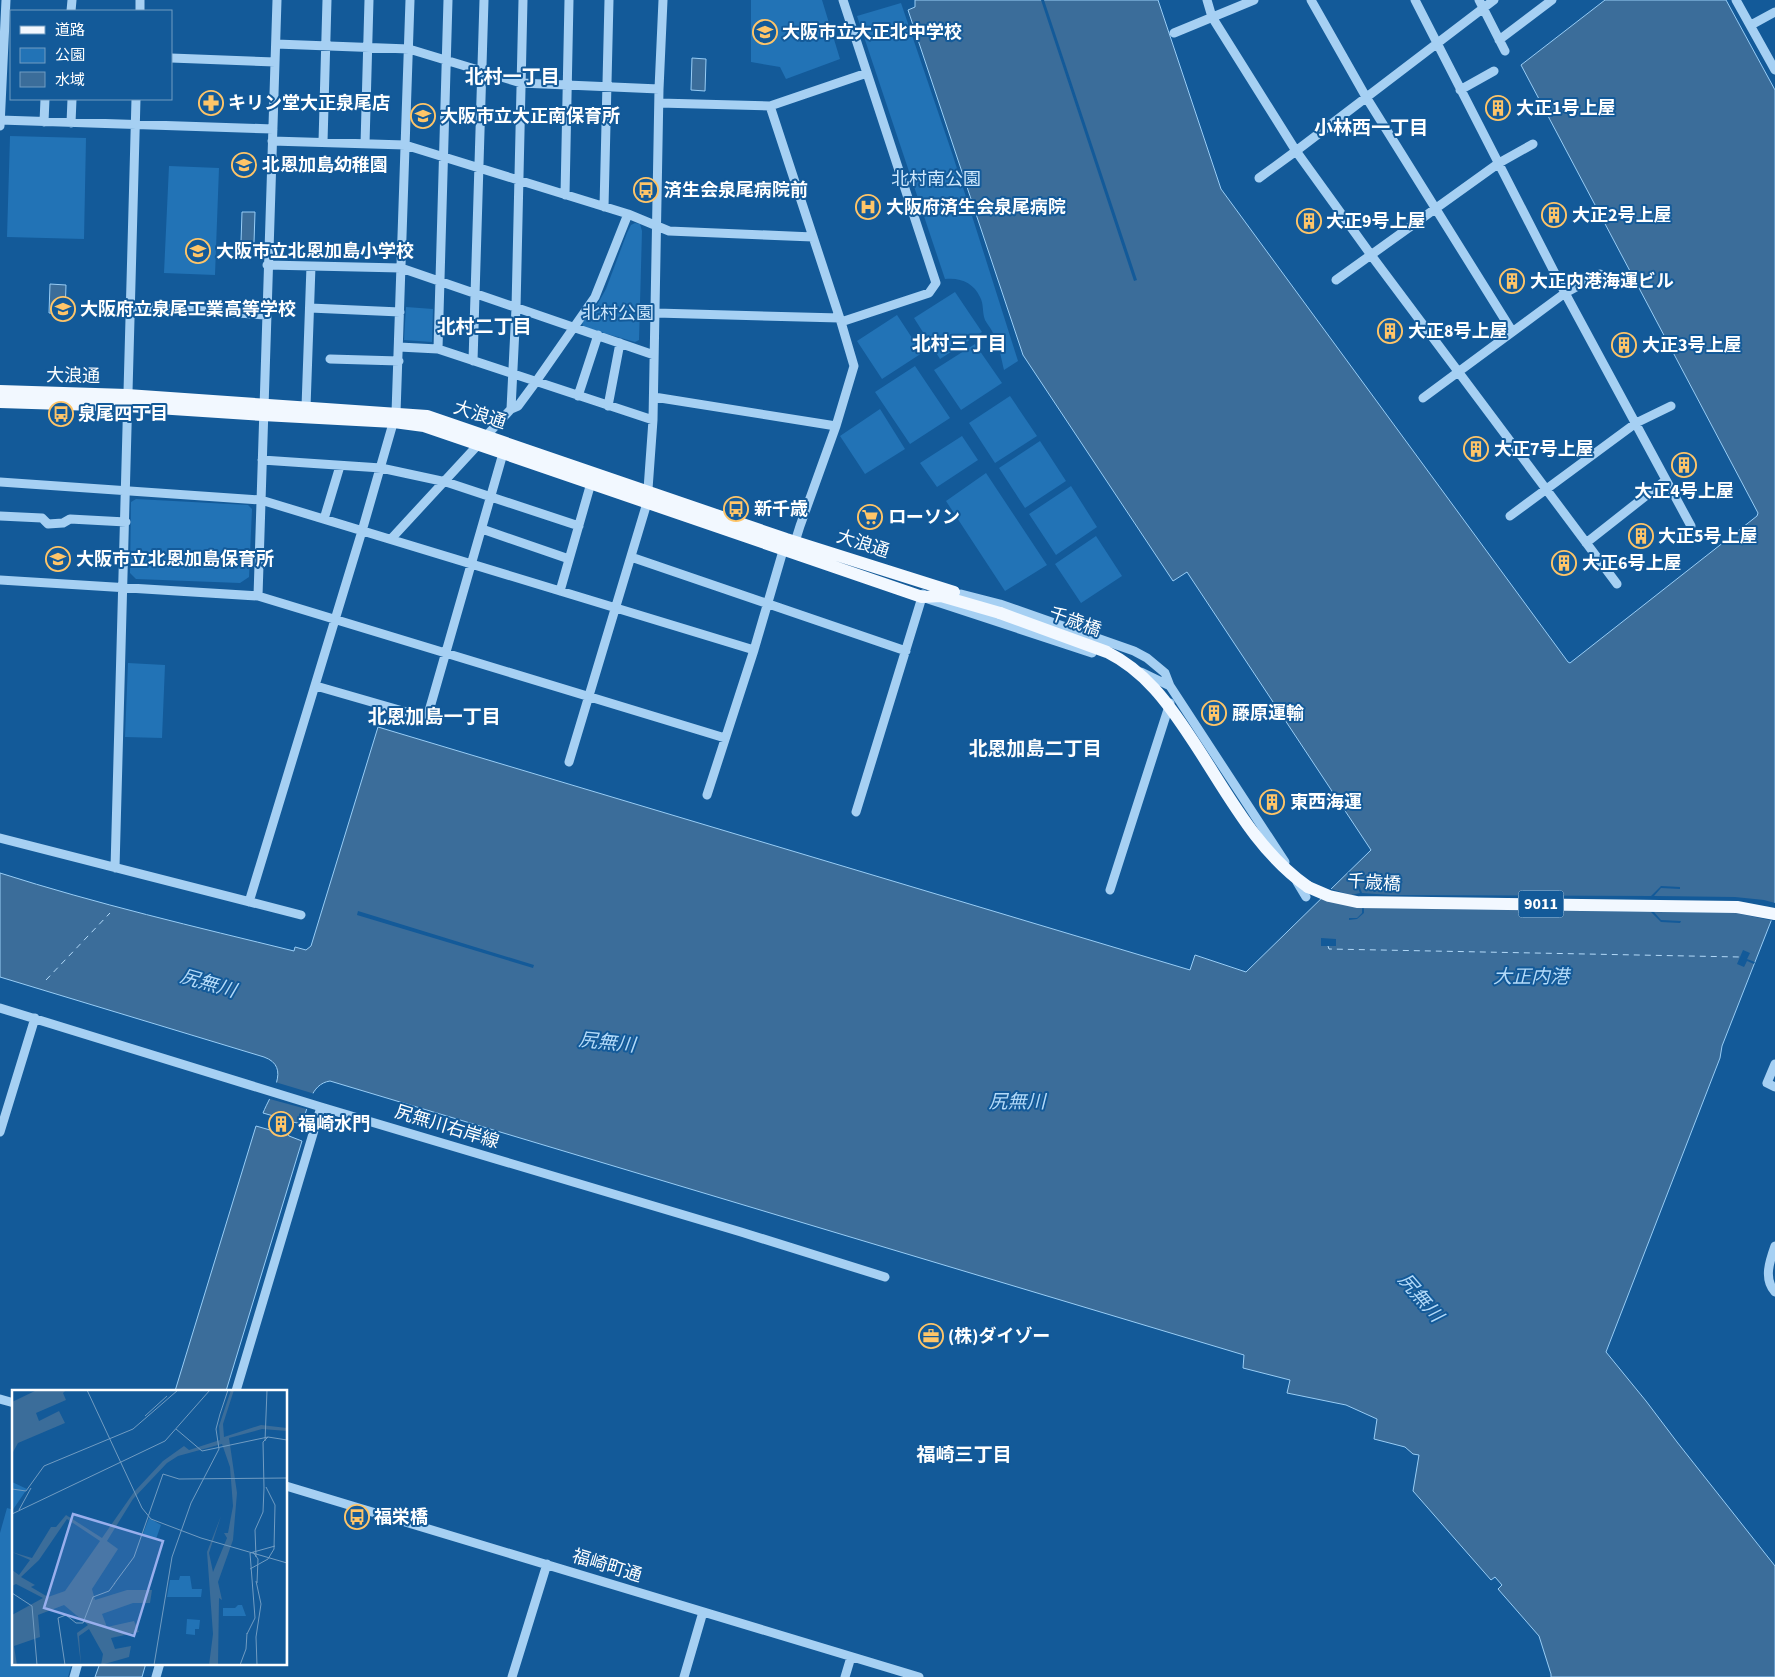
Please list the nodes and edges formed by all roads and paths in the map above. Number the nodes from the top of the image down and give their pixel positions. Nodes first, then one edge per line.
1 (6, 0) edge
2 (277, 0) edge
3 (327, 0) edge
4 (369, 0) edge
5 (410, 0) edge
6 (448, 0) edge
7 (484, 0) edge
8 (524, 0) edge
9 (569, 0) edge
10 (609, 0) edge
11 (663, 0) edge
12 (843, 0) edge
13 (1207, 0) edge
14 (1254, 0) edge
15 (1311, 0) edge
16 (1415, 0) edge
17 (1479, 0) edge
18 (1494, 0) edge
19 (1552, 0) edge
20 (1736, 0) edge
21 (1482, 9) junction
22 (1775, 12) edge
23 (8, 15) edge
24 (1212, 17) junction
25 (1750, 25) junction
26 (1174, 33) dead end
27 (1499, 40) junction
28 (276, 44) junction
29 (1436, 44) junction
30 (326, 46) junction
31 (368, 48) junction
32 (409, 49) junction
33 (1505, 51) dead end
34 (5, 52) edge
35 (172, 58) edge
36 (447, 60) junction
37 (275, 62) junction
38 (1775, 70) edge
39 (482, 71) junction
40 (1494, 72) dead end
41 (867, 73) junction
42 (521, 83) junction
43 (566, 85) junction
44 (606, 87) junction
45 (659, 89) junction
46 (1460, 90) junction
47 (1366, 98) junction
48 (45, 100) edge
49 (72, 100) edge
50 (136, 100) edge
51 (659, 103) junction
52 (770, 106) junction
53 (0, 120) edge
54 (44, 122) junction
55 (71, 123) junction
56 (135, 125) junction
57 (0, 126) edge
58 (273, 129) junction
59 (272, 141) junction
60 (323, 142) junction
61 (365, 144) junction
62 (1533, 144) dead end
63 (406, 145) junction
64 (1296, 151) junction
65 (444, 158) junction
66 (1499, 163) junction
67 (480, 170) junction
68 (1259, 178) dead end
69 (519, 181) junction
70 (565, 195) junction
71 (604, 207) junction
72 (1436, 208) junction
73 (628, 214) junction
74 (658, 226) junction
75 (813, 237) junction
76 (1371, 255) junction
77 (268, 265) junction
78 (311, 266) junction
79 (400, 268) junction
80 (1600, 274) dead end
81 (1336, 280) dead end
82 (440, 282) junction
83 (476, 294) junction
84 (1566, 294) junction
85 (130, 306) junction
86 (310, 308) junction
87 (516, 308) junction
88 (400, 312) junction
89 (656, 313) junction
90 (266, 315) junction
91 (840, 320) junction
92 (574, 327) junction
93 (1512, 331) junction
94 (598, 335) junction
95 (620, 343) junction
96 (399, 347) junction
97 (438, 350) junction
98 (654, 355) junction
99 (330, 359) dead end
100 (399, 361) junction
101 (473, 361) junction
102 (1458, 371) junction
103 (513, 374) junction
104 (535, 383) junction
105 (0, 391) edge
106 (578, 396) junction
107 (654, 397) junction
108 (1423, 398) dead end
109 (127, 400) junction
110 (0, 402) edge
111 (608, 406) junction
112 (1671, 406) dead end
113 (306, 407) junction
114 (511, 409) junction
115 (263, 410) junction
116 (395, 417) junction
117 (653, 420) junction
118 (1636, 423) junction
119 (836, 426) junction
120 (483, 440) junction
121 (505, 448) junction
122 (262, 460) junction
123 (340, 466) junction
124 (381, 468) junction
125 (1666, 480) junction
126 (0, 482) edge
127 (446, 482) junction
128 (591, 483) junction
129 (1547, 490) junction
130 (126, 491) junction
131 (491, 497) junction
132 (648, 497) junction
133 (261, 500) junction
134 (0, 516) edge
135 (1510, 516) dead end
136 (324, 519) junction
137 (126, 522) junction
138 (579, 526) junction
139 (1690, 526) dead end
140 (482, 529) junction
141 (362, 531) junction
142 (391, 539) junction
143 (1586, 543) junction
144 (790, 545) junction
145 (631, 557) junction
146 (569, 559) junction
147 (471, 564) junction
148 (0, 580) edge
149 (927, 584) junction
150 (1617, 584) dead end
151 (124, 589) junction
152 (560, 591) junction
153 (961, 594) junction
154 (258, 596) junction
155 (922, 597) junction
156 (768, 604) junction
157 (979, 607) junction
158 (615, 608) junction
159 (336, 620) junction
160 (754, 650) junction
161 (1134, 650) junction
162 (444, 652) junction
163 (906, 652) junction
164 (1122, 662) junction
165 (316, 686) junction
166 (1172, 688) junction
167 (587, 697) junction
168 (725, 738) junction
169 (568, 762) dead end
170 (707, 796) dead end
171 (856, 812) dead end
172 (0, 838) edge
173 (115, 868) junction
174 (1110, 890) dead end
175 (1306, 897) dead end
176 (250, 902) junction
177 (1775, 914) edge
178 (300, 915) dead end
179 (0, 1008) edge
180 (34, 1018) junction
181 (1775, 1064) edge
182 (1775, 1087) edge
183 (318, 1105) junction
184 (0, 1132) edge
185 (1775, 1246) edge
186 (885, 1277) dead end
187 (1775, 1292) edge
188 (236, 1390) edge
189 (288, 1487) edge
190 (547, 1564) junction
191 (703, 1612) junction
192 (851, 1657) junction
193 (78, 1664) edge
194 (160, 1664) edge
195 (74, 1677) edge
196 (156, 1677) edge
197 (512, 1677) edge
198 (684, 1677) edge
199 (845, 1677) edge
200 (918, 1677) edge

1 - 23 street
2 - 28 street
3 - 30 street
4 - 31 street
5 - 32 street
6 - 36 street
7 - 39 street
8 - 42 street
9 - 43 street
10 - 44 street
11 - 45 street
12 - 41 street
13 - 24 street
14 - 24 street
15 - 47 street
16 - 29 street
17 - 21 street
18 - 21 street
19 - 27 street
20 - 25 street
21 - 27 street
21 - 29 street
22 - 25 street
23 - 34 street
24 - 26 street
24 - 64 street
25 - 38 street
27 - 33 street
28 - 30 street
28 - 37 street
29 - 46 street
29 - 47 street
30 - 31 street
30 - 60 street
31 - 32 street
31 - 61 street
32 - 36 street
32 - 63 street
34 - 53 street
35 - 37 street
36 - 39 street
36 - 65 street
37 - 58 street
39 - 42 street
39 - 67 street
40 - 46 street
41 - 52 street
41 - 91 street
42 - 43 street
42 - 69 street
43 - 44 street
43 - 70 street
44 - 45 street
44 - 71 street
45 - 51 street
46 - 66 street
47 - 64 street
47 - 72 street
48 - 54 street
49 - 55 street
50 - 56 street
51 - 52 street
51 - 74 street
52 - 75 street
53 - 54 street
53 - 57 street
54 - 55 street
55 - 56 street
56 - 58 street
56 - 85 street
58 - 59 street
59 - 60 street
59 - 77 street
60 - 61 street
61 - 63 street
62 - 66 street
63 - 65 street
63 - 79 street
64 - 68 street
64 - 76 street
65 - 67 street
65 - 82 street
66 - 72 street
66 - 84 street
67 - 69 street
67 - 83 street
69 - 70 street
69 - 87 street
70 - 71 street
71 - 73 street
72 - 76 street
72 - 93 street
73 - 74 street
73 - 92 street
74 - 75 street
74 - 89 street
75 - 91 street
76 - 81 street
76 - 102 street
77 - 78 street
77 - 90 street
78 - 79 street
78 - 86 street
79 - 82 street
79 - 88 street
80 - 84 street
82 - 83 street
82 - 97 street
83 - 87 street
83 - 101 street
84 - 93 street
84 - 118 street
85 - 90 street
85 - 109 street
86 - 88 street
86 - 113 street
87 - 92 street
87 - 103 street
88 - 96 street
89 - 91 street
89 - 98 street
90 - 115 street
91 - 119 street
92 - 94 street
92 - 104 street
93 - 102 street
94 - 95 street
94 - 106 street
95 - 98 street
95 - 111 street
96 - 97 street
96 - 100 street
97 - 101 street
98 - 107 street
99 - 100 street
100 - 116 street
101 - 103 street
102 - 108 street
102 - 129 street
103 - 104 street
103 - 114 street
104 - 106 street
104 - 114 street
105 - 109 main road, 大浪通
106 - 111 street
107 - 117 street
107 - 119 street
109 - 110 main road, 大浪通
109 - 115 main road, 大浪通
109 - 130 street
111 - 117 street
112 - 118 street
113 - 115 main road, 大浪通
113 - 116 main road, 大浪通
114 - 120 street
115 - 116 main road, 大浪通
115 - 122 street
116 - 120 main road, 大浪通
116 - 124 street
117 - 132 street
118 - 125 street
118 - 129 street
119 - 144 street
120 - 121 main road, 大浪通
120 - 127 street
121 - 128 main road, 大浪通
121 - 131 street
121 - 132 main road, 大浪通
122 - 123 street
122 - 133 street
123 - 124 street
123 - 136 street
124 - 127 street
124 - 141 street
125 - 139 street
125 - 143 street
126 - 130 street
127 - 131 street
127 - 142 street
128 - 132 main road, 大浪通
128 - 138 street
129 - 135 street
129 - 143 street
130 - 133 street
130 - 137 street
131 - 138 street
131 - 140 street
132 - 144 main road, 大浪通
132 - 145 street
133 - 136 street
133 - 154 street
134 - 137 street
136 - 141 street
137 - 151 street
138 - 146 street
140 - 146 street
140 - 147 street
141 - 142 street
141 - 159 street
142 - 147 street
143 - 150 street
144 - 149 main road, 大浪通
144 - 155 main road, 大浪通
144 - 156 street
145 - 156 street
145 - 158 street
146 - 152 street
147 - 152 street
147 - 162 street
148 - 151 street
149 - 153 main road, 大浪通
149 - 155 street
151 - 154 street
151 - 173 street
152 - 158 street
153 - 157 main road, 大浪通
153 - 161 street
154 - 159 street
155 - 157 main road, 大浪通
155 - 163 street
155 - 164 street
156 - 160 street
156 - 163 street
157 - 177 main road, 千歳橋 / 9011, bridge
158 - 160 street
158 - 167 street
159 - 162 street
159 - 165 street
160 - 168 street
161 - 164 street
161 - 166 street
162 - 165 street
162 - 167 street
163 - 171 street
164 - 166 street
165 - 176 street
166 - 174 street
166 - 175 street
167 - 168 street
167 - 169 street
168 - 170 street
172 - 173 street
173 - 176 street
176 - 178 street
179 - 180 street, 尻無川右岸線
180 - 183 street, 尻無川右岸線
180 - 184 street
181 - 182 street
183 - 186 street, 尻無川右岸線
183 - 188 street
185 - 187 street
189 - 190 street, 福崎町通
190 - 191 street, 福崎町通
190 - 197 street
191 - 192 street, 福崎町通
191 - 198 street
192 - 199 street
192 - 200 street, 福崎町通
193 - 195 street
194 - 196 street

